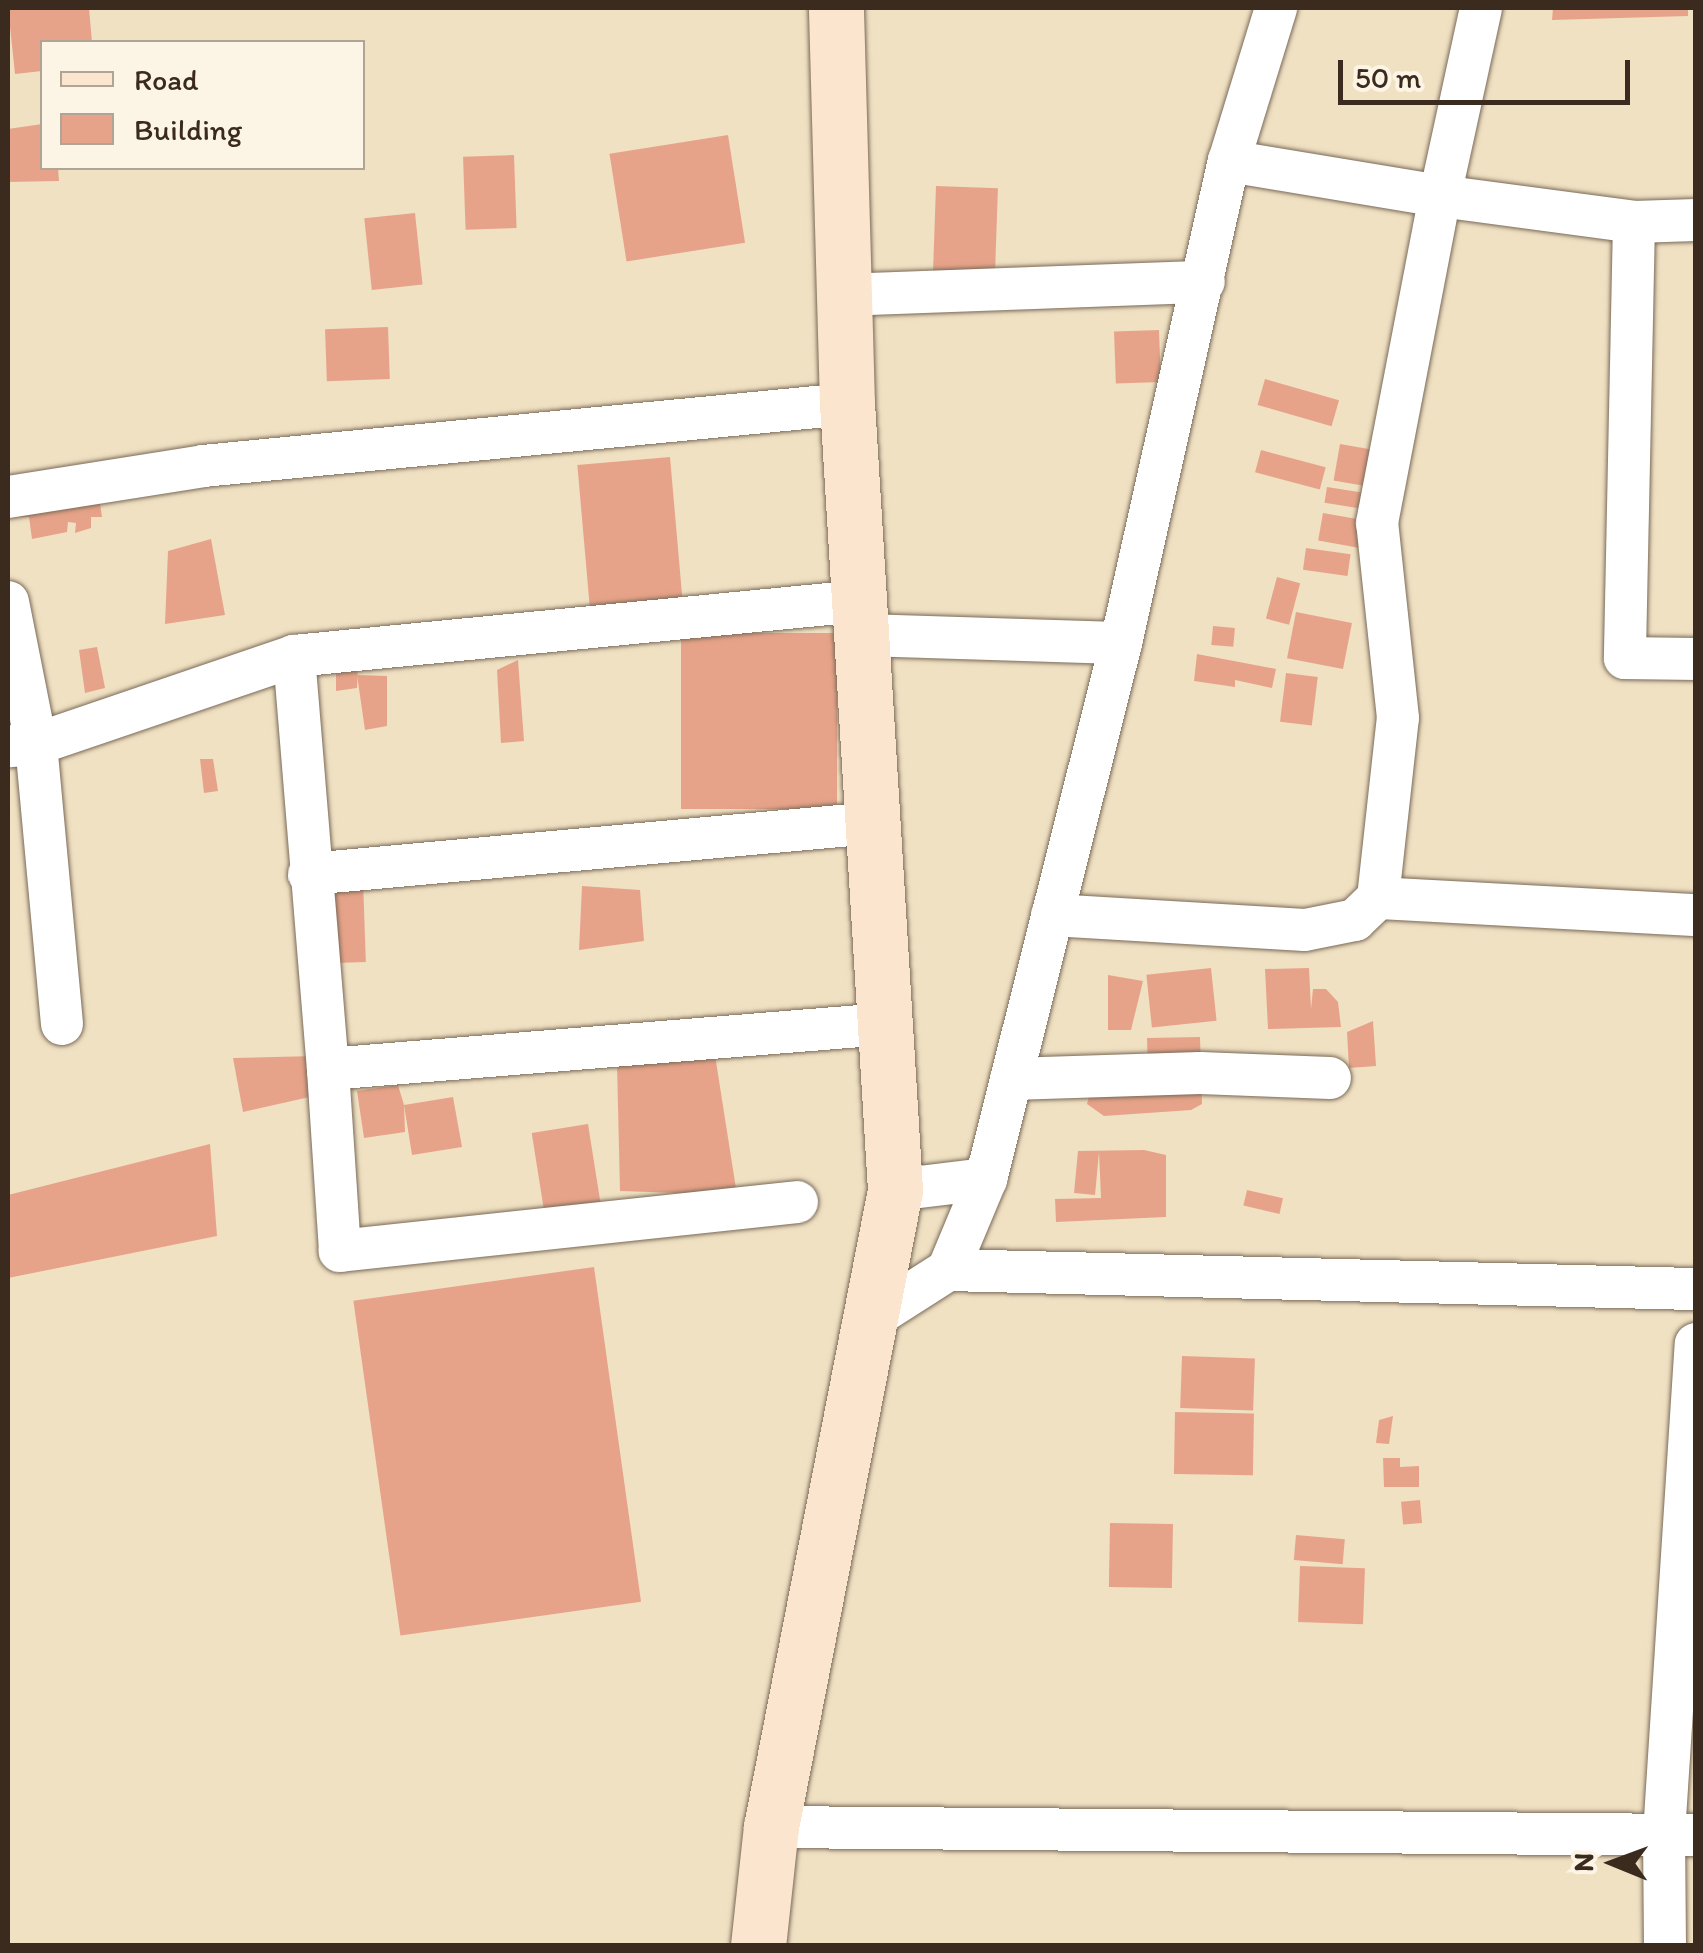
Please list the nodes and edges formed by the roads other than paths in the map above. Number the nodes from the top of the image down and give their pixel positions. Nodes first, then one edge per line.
1 (836, 8) edge
2 (1276, 8) edge
3 (1481, 8) edge
4 (1229, 161) junction
5 (1440, 196) junction
6 (1696, 220) edge
7 (1634, 222) junction
8 (1204, 282) junction
9 (842, 295) junction
10 (847, 404) junction
11 (8, 497) edge
12 (8, 602) edge
13 (860, 618) junction
14 (1121, 644) junction
15 (294, 656) junction
16 (1696, 658) edge
17 (22, 745) edge
18 (873, 823) junction
19 (309, 874) junction
20 (1378, 898) junction
21 (1052, 915) junction
22 (1696, 915) edge
23 (62, 1024) dead end
24 (886, 1024) junction
25 (328, 1068) junction
26 (1330, 1078) dead end
27 (1011, 1079) junction
28 (986, 1179) junction
29 (896, 1190) junction
30 (797, 1202) dead end
31 (948, 1270) junction
32 (1696, 1289) edge
33 (870, 1319) junction
34 (1696, 1344) edge
35 (770, 1827) junction
36 (1680, 1834) edge
37 (758, 1946) edge
38 (1665, 1946) edge

1 - 9 street
2 - 4 street
3 - 5 street
4 - 5 street
4 - 8 street
5 - 7 street
5 - 20 street
6 - 7 street
7 - 16 street
8 - 9 street
8 - 14 street
9 - 10 street
10 - 11 street
10 - 13 street
12 - 17 street
13 - 14 street
13 - 15 street
13 - 18 street
14 - 21 street
15 - 17 street
15 - 19 street
17 - 23 street
18 - 19 street
18 - 24 street
19 - 25 street
20 - 21 street
20 - 22 street
21 - 27 street
24 - 25 street
24 - 29 street
25 - 30 street
26 - 27 street
27 - 28 street
28 - 29 street
28 - 31 street
29 - 33 street
31 - 32 street
31 - 33 street
33 - 35 street
34 - 36 street
35 - 36 street
35 - 37 street
36 - 38 street

